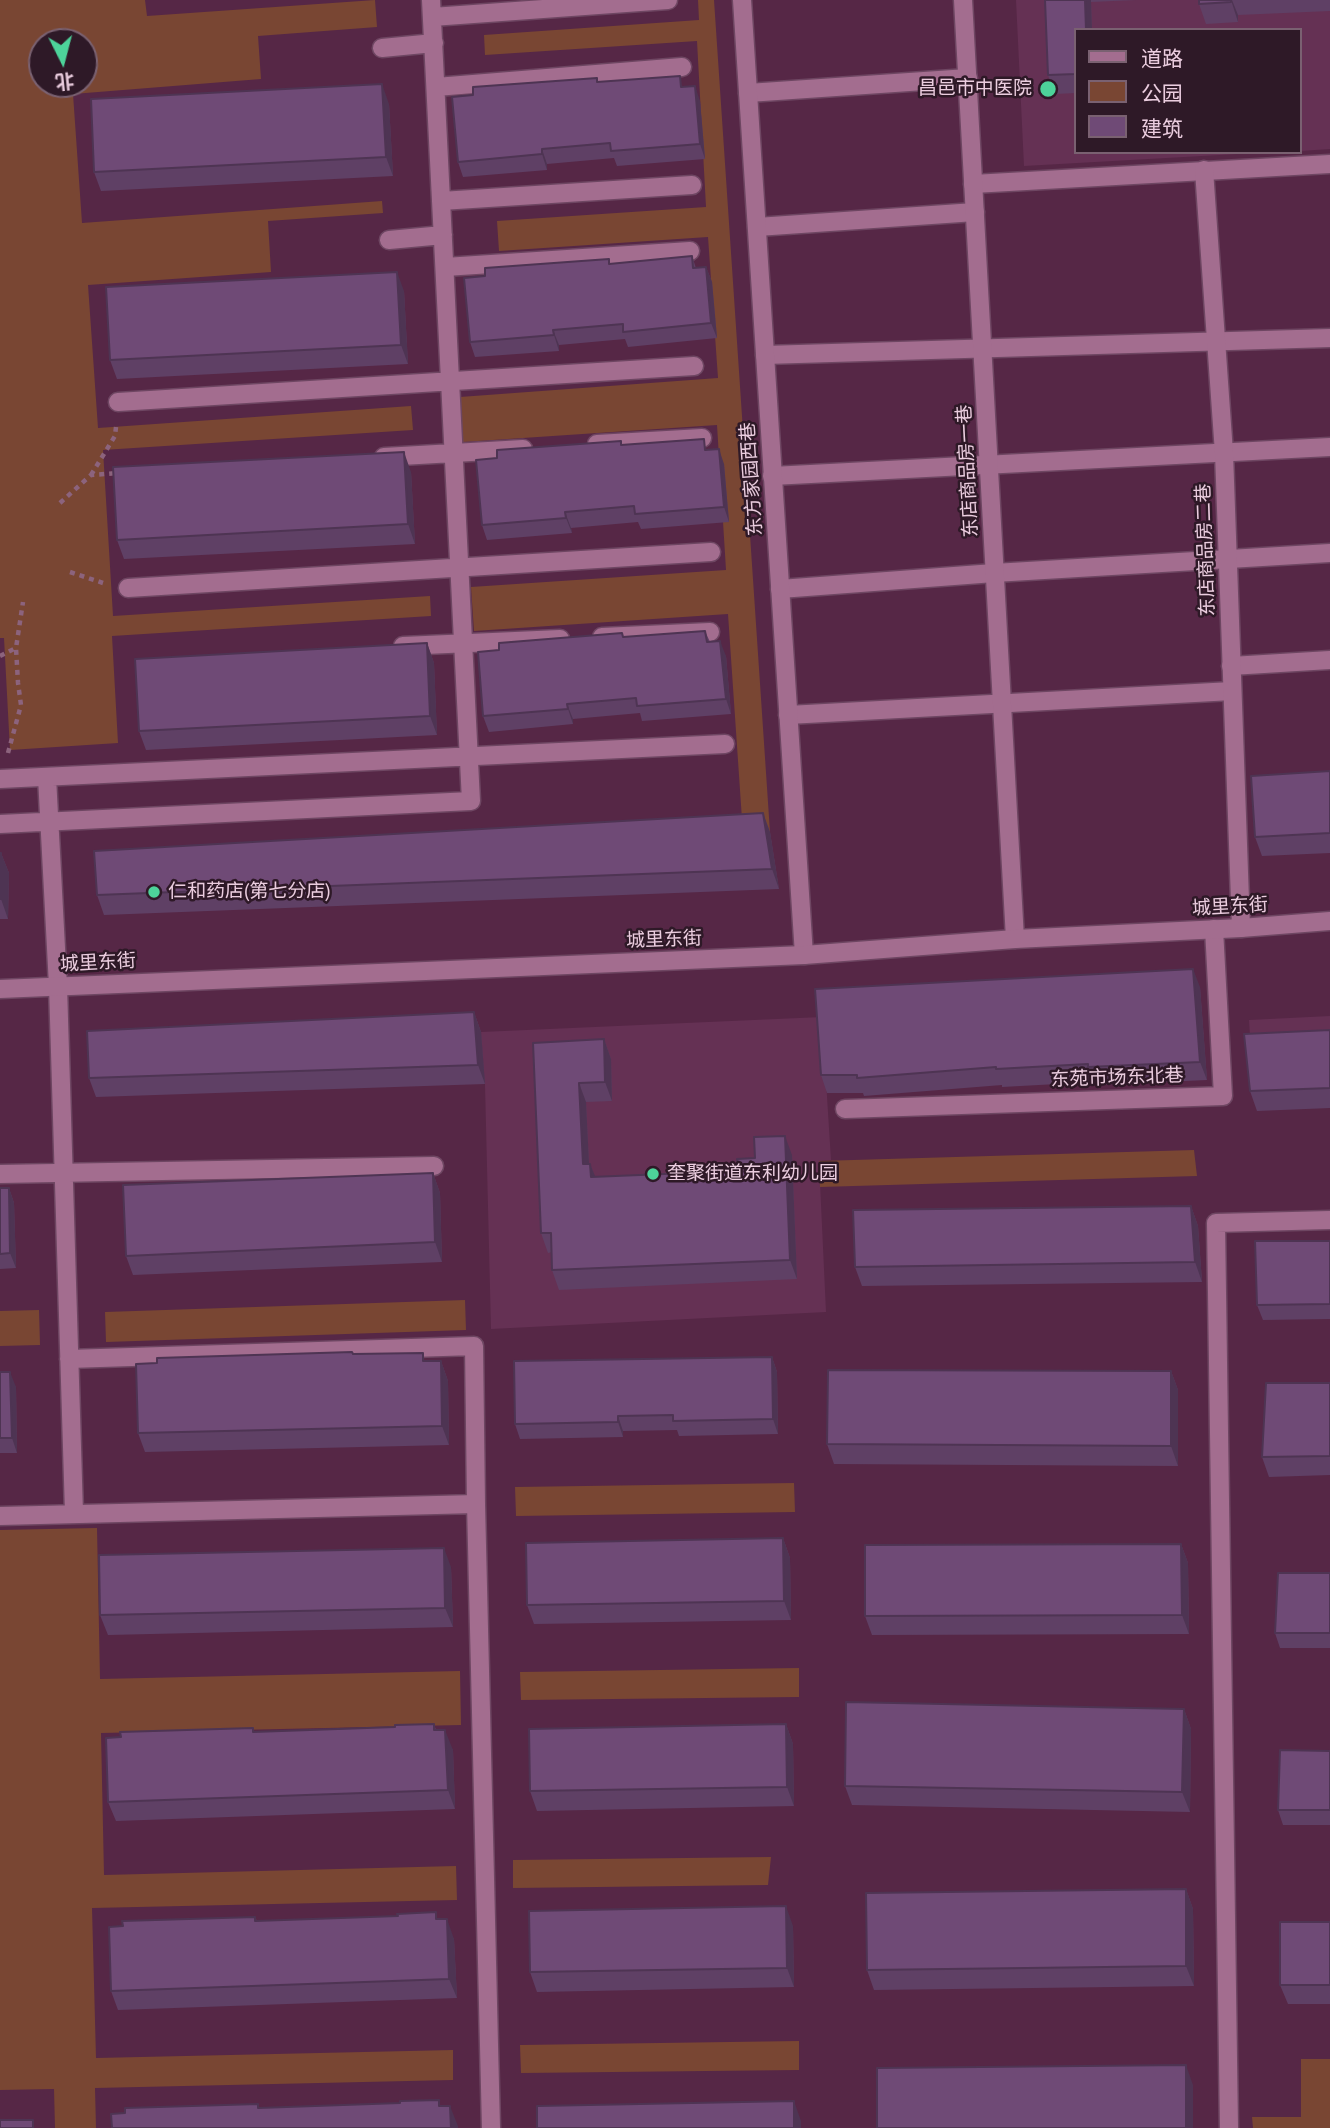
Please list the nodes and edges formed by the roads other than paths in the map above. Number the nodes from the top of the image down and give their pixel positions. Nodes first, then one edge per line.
1 (668, 0) edge
2 (742, 0) edge
3 (963, 0) edge
4 (432, 9) edge
5 (433, 43) junction
6 (382, 48) dead end
7 (682, 67) dead end
8 (968, 78) junction
9 (436, 87) junction
10 (748, 93) junction
11 (1330, 164) edge
12 (1204, 170) junction
13 (973, 184) junction
14 (692, 185) dead end
15 (441, 201) junction
16 (975, 212) junction
17 (757, 227) junction
18 (443, 235) junction
19 (389, 240) dead end
20 (690, 251) dead end
21 (445, 267) junction
22 (1330, 338) edge
23 (1216, 342) junction
24 (982, 349) junction
25 (765, 355) junction
26 (694, 366) dead end
27 (450, 381) junction
28 (118, 402) road end
29 (702, 438) edge
30 (578, 446) edge
31 (1330, 447) edge
32 (536, 448) edge
33 (453, 453) junction
34 (1224, 453) junction
35 (370, 458) edge
36 (989, 465) junction
37 (772, 476) junction
38 (711, 552) dead end
39 (1330, 554) edge
40 (1227, 559) junction
41 (459, 568) junction
42 (994, 573) junction
43 (128, 588) road end
44 (780, 589) junction
45 (710, 632) dead end
46 (463, 643) junction
47 (381, 647) edge
48 (1330, 660) edge
49 (1231, 666) junction
50 (1232, 691) junction
51 (1002, 704) junction
52 (788, 715) junction
53 (725, 744) dead end
54 (468, 757) junction
55 (47, 777) junction
56 (0, 779) edge
57 (49, 822) junction
58 (0, 824) edge
59 (1330, 921) edge
60 (1241, 928) junction
61 (1214, 929) junction
62 (1015, 939) junction
63 (804, 955) junction
64 (58, 986) junction
65 (0, 989) edge
66 (845, 1109) dead end
67 (434, 1166) dead end
68 (64, 1172) junction
69 (0, 1174) edge
70 (1330, 1220) edge
71 (69, 1359) junction
72 (476, 1504) junction
73 (74, 1513) junction
74 (0, 1516) edge
75 (491, 2128) edge
76 (1230, 2128) edge

1 - 4 street
2 - 10 street, 东方家园西巷
3 - 8 street, 东店商品房一巷
4 - 5 street
5 - 6 street
5 - 9 street
7 - 9 street
8 - 10 street
8 - 13 street, 东店商品房一巷
9 - 15 street
10 - 17 street, 东方家园西巷
11 - 12 street
12 - 13 street
12 - 23 street, 东店商品房二巷
13 - 16 street, 东店商品房一巷
14 - 15 street
15 - 18 street
16 - 17 street
16 - 24 street, 东店商品房一巷
17 - 25 street, 东方家园西巷
18 - 19 street
18 - 21 street
20 - 21 street
21 - 27 street
22 - 23 street
23 - 24 street
23 - 34 street, 东店商品房二巷
24 - 25 street
24 - 36 street, 东店商品房一巷
25 - 37 street, 东方家园西巷
26 - 27 street
27 - 28 street
27 - 33 street
29 - 30 street
31 - 34 street
32 - 33 street
33 - 35 street
33 - 41 street
34 - 36 street
34 - 40 street, 东店商品房二巷
36 - 37 street
36 - 42 street, 东店商品房一巷
37 - 44 street, 东方家园西巷
38 - 41 street
39 - 40 street
40 - 42 street
40 - 49 street, 东店商品房二巷
41 - 43 street
41 - 46 street
42 - 44 street
42 - 51 street, 东店商品房一巷
44 - 52 street, 东方家园西巷
45 - 46 street
46 - 47 street
46 - 54 street
48 - 49 street
49 - 50 street, 东店商品房二巷
50 - 51 street
50 - 60 street, 东店商品房二巷
51 - 52 street
51 - 62 street, 东店商品房一巷
52 - 63 street, 东方家园西巷
53 - 54 street
54 - 55 street
54 - 57 street
55 - 56 street
55 - 57 street
57 - 58 street
57 - 64 street
59 - 60 street, 城里东街
60 - 61 street, 城里东街
61 - 62 street, 城里东街
61 - 66 street, 东苑市场东北巷
62 - 63 street, 城里东街
63 - 64 street, 城里东街
64 - 65 street, 城里东街
64 - 68 street
67 - 68 street
68 - 69 street
68 - 71 street
70 - 76 street
71 - 72 street
71 - 73 street
72 - 73 street
72 - 75 street
73 - 74 street

